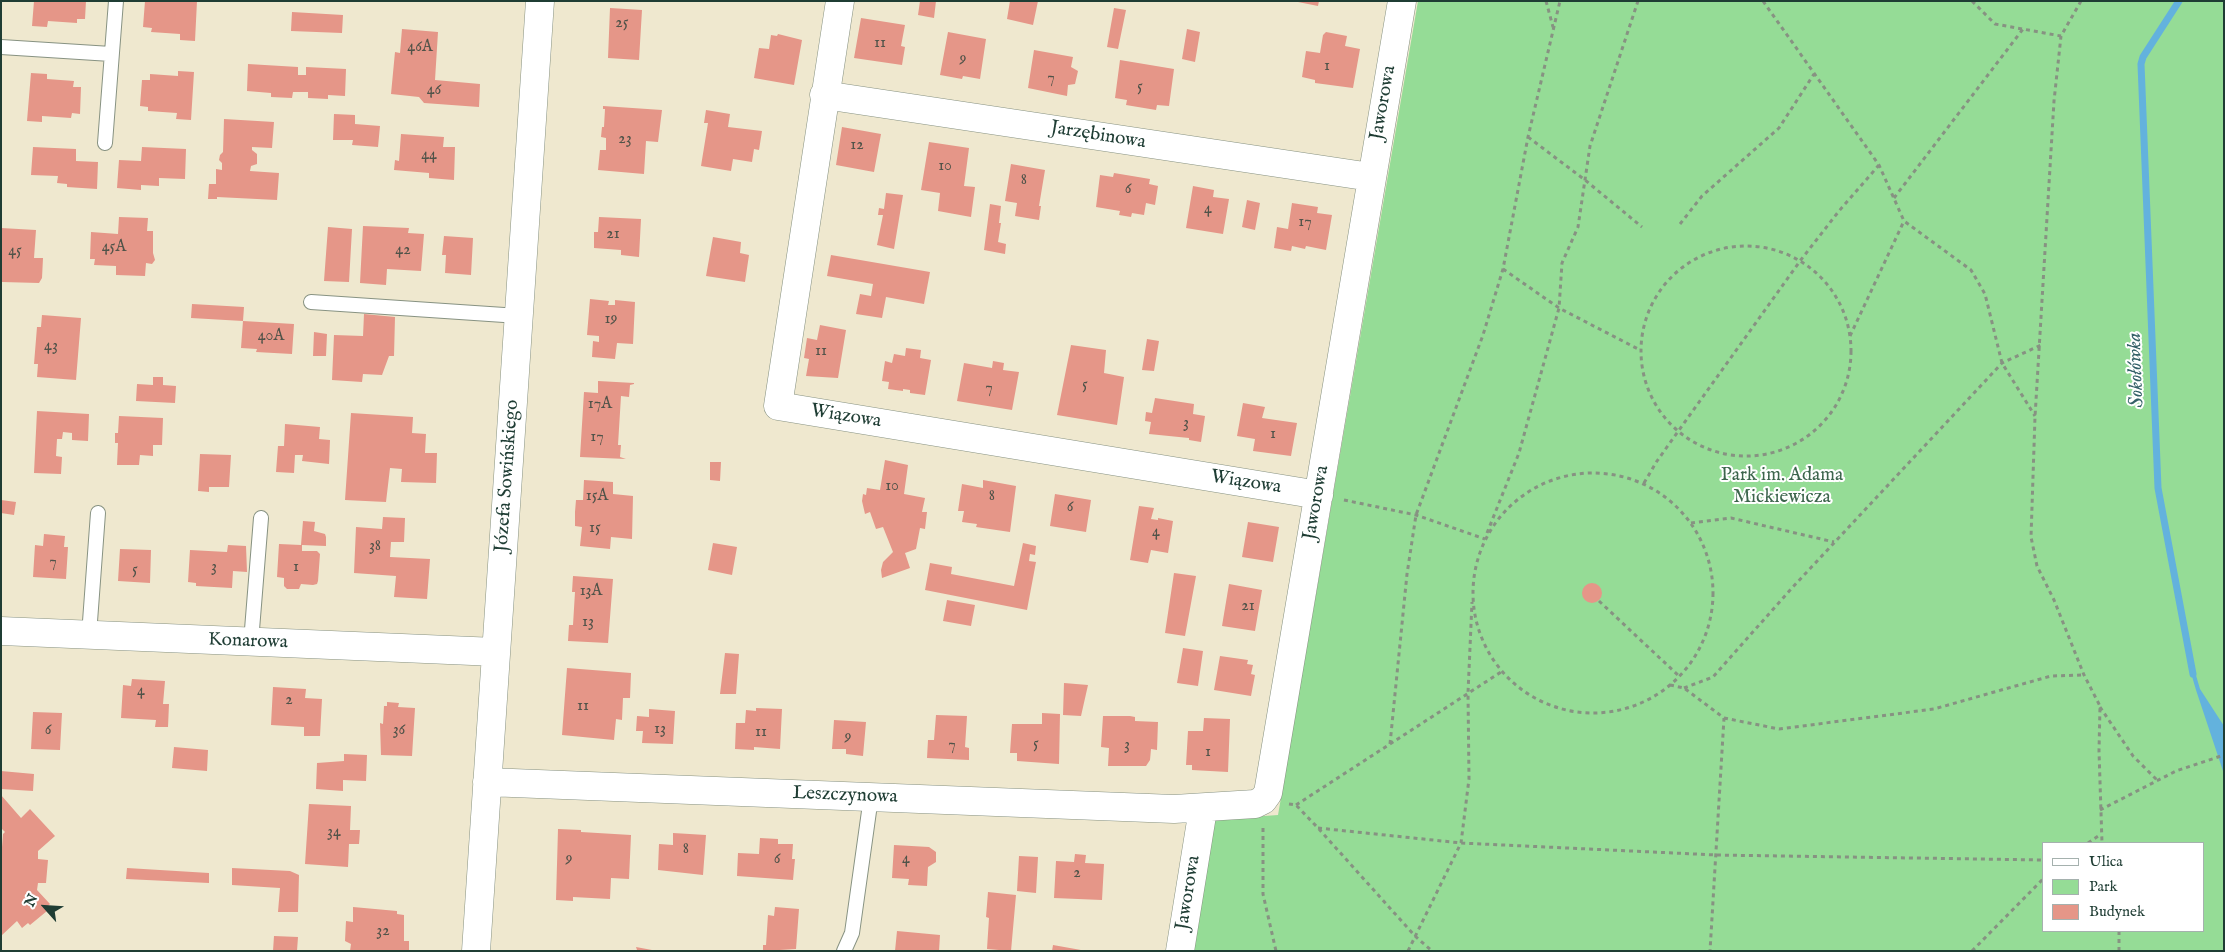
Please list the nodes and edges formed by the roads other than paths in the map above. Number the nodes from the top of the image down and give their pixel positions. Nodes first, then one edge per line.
1 (116, 1) edge
2 (540, 1) edge
3 (840, 1) edge
4 (1402, 1) edge
5 (1, 47) edge
6 (111, 54) junction
7 (824, 95) junction
8 (105, 143) dead end
9 (1371, 177) junction
10 (311, 302) dead end
11 (518, 316) junction
12 (1319, 495) junction
13 (98, 513) dead end
14 (261, 518) dead end
15 (1, 631) edge
16 (89, 635) junction
17 (251, 642) junction
18 (496, 652) junction
19 (487, 782) junction
20 (871, 797) junction
21 (1203, 809) junction
22 (476, 951) edge
23 (844, 951) edge
24 (1180, 951) edge

1 - 6 lane
2 - 11 street, Józefa Sowińskiego
3 - 7 street, Wiązowa
4 - 9 street, Jaworowa
5 - 6 lane
6 - 8 lane
7 - 9 street, Jarzębinowa
7 - 12 street, Wiązowa
9 - 12 street, Jaworowa
10 - 11 lane
11 - 18 street, Józefa Sowińskiego
12 - 21 street, Jaworowa
13 - 16 lane
14 - 17 lane
15 - 16 street, Konarowa
16 - 17 street, Konarowa
17 - 18 street, Konarowa
18 - 19 street, Józefa Sowińskiego
19 - 20 street, Leszczynowa
19 - 22 street, Józefa Sowińskiego
20 - 21 street, Leszczynowa
20 - 23 lane
21 - 24 street, Jaworowa

